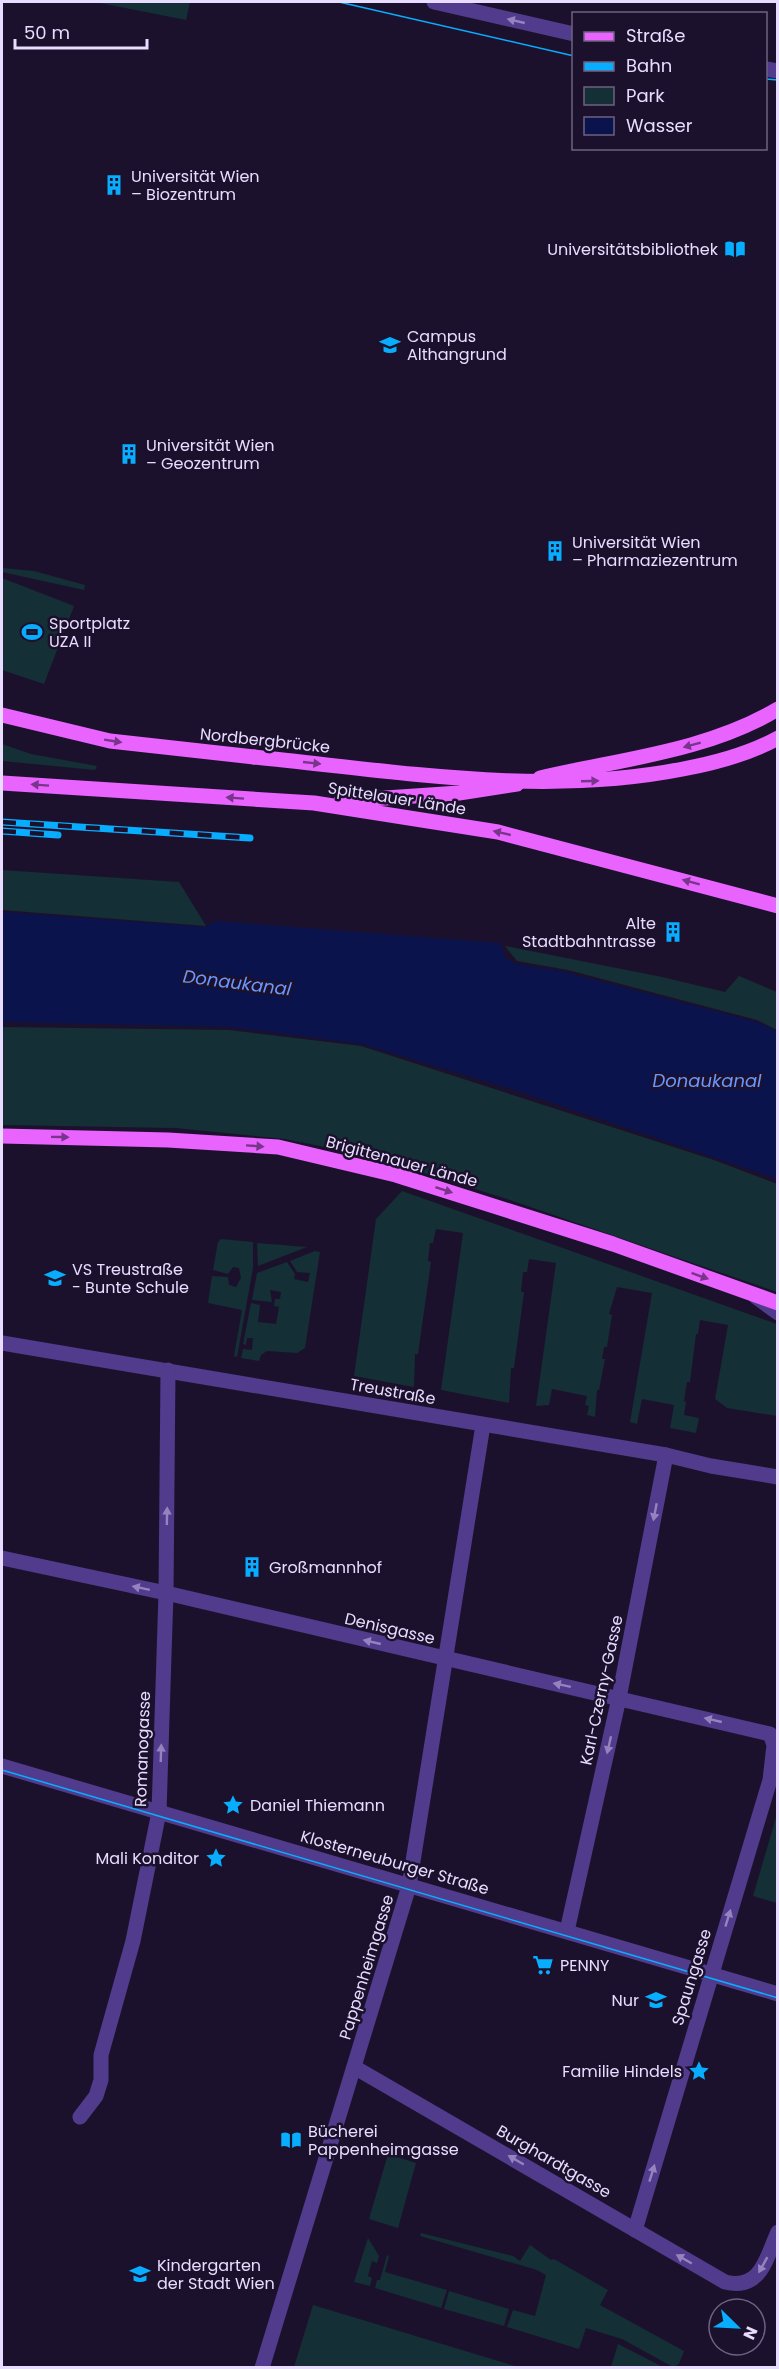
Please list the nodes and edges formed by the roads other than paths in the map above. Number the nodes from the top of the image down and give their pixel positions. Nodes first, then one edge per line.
1 (434, 2) edge
2 (572, 34) edge
3 (777, 709) edge
4 (2, 715) edge
5 (777, 738) edge
6 (2, 783) edge
7 (314, 803) junction
8 (777, 906) edge
9 (2, 1136) edge
10 (753, 1295) junction
11 (777, 1303) edge
12 (777, 1313) edge
13 (2, 1343) edge
14 (168, 1370) junction
15 (483, 1425) junction
16 (666, 1455) junction
17 (777, 1477) edge
18 (2, 1558) edge
19 (166, 1593) junction
20 (445, 1659) junction
21 (619, 1698) junction
22 (770, 1734) joint
23 (2, 1766) edge
24 (159, 1812) junction
25 (409, 1886) junction
26 (567, 1931) junction
27 (711, 1974) junction
28 (777, 1994) edge
29 (354, 2067) junction
30 (80, 2117) dead end
31 (635, 2230) junction
32 (777, 2232) edge
33 (262, 2367) edge

2 -> 1 street
3 -> 7 main road
4 -> 5 main road, Nordbergbrücke, bridge
7 -> 6 main road, Spittelauer Lände
8 -> 7 main road, Spittelauer Lände
9 -> 10 main road, Brigittenauer Lände
10 - 11 main road, Brigittenauer Lände
10 - 12 street
13 - 14 street, Treustraße
14 - 15 street, Treustraße
19 -> 14 street, Romanogasse
15 - 16 street, Treustraße
15 - 20 street, Pappenheimgasse
16 - 17 street, Treustraße
16 -> 21 street, Karl-Czerny-Gasse
19 -> 18 street, Denisgasse
20 -> 19 street, Denisgasse
24 -> 19 street, Romanogasse
21 -> 20 street, Denisgasse
20 - 25 street, Pappenheimgasse
22 -> 21 street, Denisgasse
21 -> 26 street, Karl-Czerny-Gasse
27 -> 22 street, Spaungasse
23 - 24 street, Klosterneuburger Straße
24 - 25 street, Klosterneuburger Straße
24 - 30 street, Romanogasse
25 - 26 street, Klosterneuburger Straße
25 - 29 street, Pappenheimgasse
26 - 27 street, Klosterneuburger Straße
27 - 28 street, Klosterneuburger Straße
31 -> 27 street, Spaungasse
31 -> 29 street, Burghardtgasse
29 - 33 street, Pappenheimgasse
32 -> 31 street, Burghardtgasse

